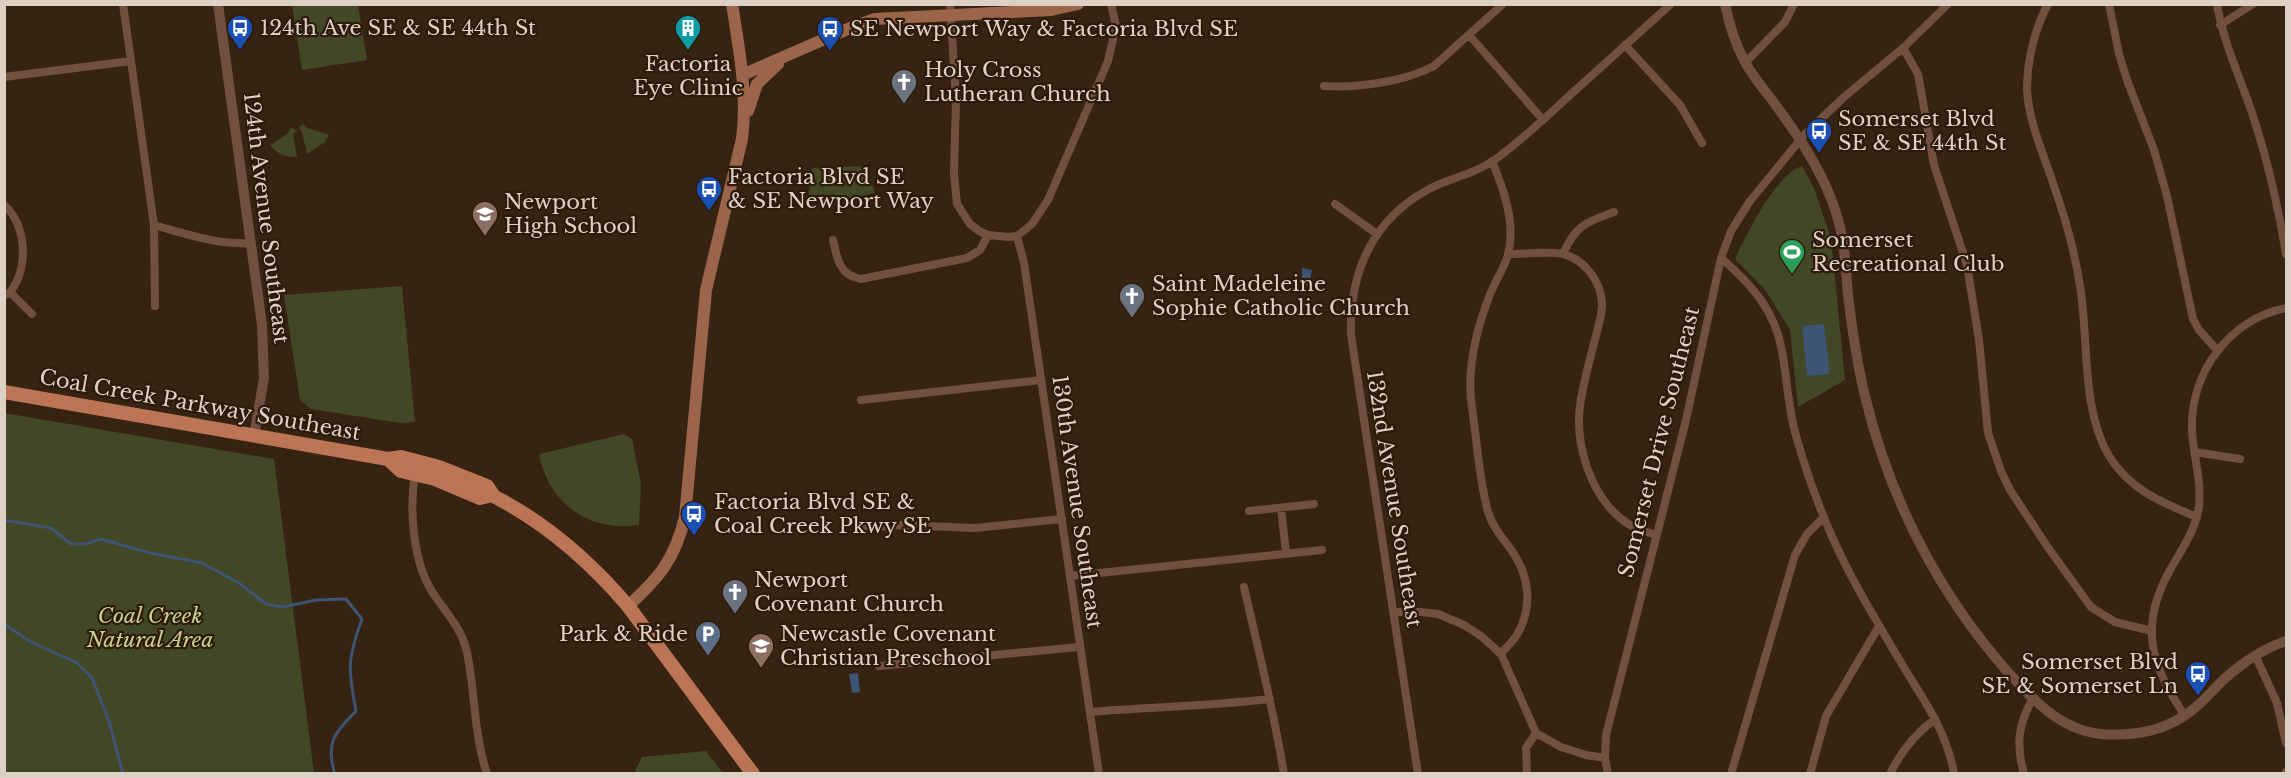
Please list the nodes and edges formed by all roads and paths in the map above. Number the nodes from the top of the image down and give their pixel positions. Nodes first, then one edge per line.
1 (123, 4) edge
2 (218, 4) edge
3 (732, 4) edge
4 (1078, 4) edge
5 (1111, 4) edge
6 (1671, 4) edge
7 (1725, 4) edge
8 (1794, 4) edge
9 (1948, 4) edge
10 (2048, 4) edge
11 (2109, 4) edge
12 (2217, 4) edge
13 (2253, 4) edge
14 (1503, 5) edge
15 (950, 10) edge
16 (2220, 25) junction
17 (1470, 36) junction
18 (1626, 45) junction
19 (1903, 48) junction
20 (790, 54) junction
21 (131, 61) junction
22 (1744, 63) junction
23 (742, 75) junction
24 (4, 77) edge
25 (1324, 86) dead end
26 (1543, 120) junction
27 (745, 121) junction
28 (1800, 141) junction
29 (1702, 143) dead end
30 (1492, 161) junction
31 (1335, 204) dead end
32 (4, 205) edge
33 (1614, 212) dead end
34 (154, 225) junction
35 (1377, 234) junction
36 (987, 235) junction
37 (1017, 236) junction
38 (833, 240) dead end
39 (251, 243) junction
40 (1508, 254) junction
41 (1563, 254) junction
42 (2286, 254) edge
43 (1721, 258) junction
44 (7, 294) edge
45 (155, 306) dead end
46 (2286, 308) edge
47 (32, 314) dead end
48 (2217, 350) junction
49 (1041, 380) junction
50 (4, 392) edge
51 (861, 400) dead end
52 (254, 436) junction
53 (2195, 453) junction
54 (388, 459) junction
55 (2240, 459) dead end
56 (415, 474) junction
57 (493, 495) junction
58 (1314, 504) dead end
59 (1281, 507) junction
60 (1249, 511) dead end
61 (1824, 517) junction
62 (2197, 517) junction
63 (1062, 519) junction
64 (864, 528) dead end
65 (1656, 535) junction
66 (1322, 550) dead end
67 (1286, 553) junction
68 (1070, 576) junction
69 (1244, 586) dead end
70 (628, 606) junction
71 (1394, 612) junction
72 (1879, 626) junction
73 (2152, 631) junction
74 (2286, 641) edge
75 (1079, 647) junction
76 (1501, 654) junction
77 (2255, 655) junction
78 (879, 666) dead end
79 (1270, 699) junction
80 (2032, 700) junction
81 (1090, 712) junction
82 (2185, 716) junction
83 (1935, 719) junction
84 (1536, 733) junction
85 (2286, 743) edge
86 (1605, 758) junction
87 (487, 774) edge
88 (753, 774) edge
89 (1099, 774) edge
90 (1284, 774) edge
91 (1418, 774) edge
92 (1527, 774) edge
93 (1608, 774) edge
94 (1731, 774) edge
95 (1810, 774) edge
96 (1890, 774) edge
97 (1954, 774) edge
98 (2024, 774) edge

1 - 21 street
2 - 39 street, 124th Avenue Southeast
3 - 23 main road
4 - 15 main road
5 - 37 street
6 - 18 street, 132nd Avenue Southeast
7 - 22 street
8 - 22 street
9 - 19 street, Somerset Drive Southeast
10 - 62 street
11 - 48 street
12 - 16 street
13 - 16 street
14 - 17 street
15 - 20 main road
15 - 36 street
16 - 42 street
17 - 25 street
17 - 26 street
18 - 26 street, 132nd Avenue Southeast
18 - 29 street
19 - 28 street, Somerset Drive Southeast
19 - 73 street
20 - 23 main road
20 - 27 main road
21 - 24 street
21 - 34 street
22 - 28 street
23 - 27 main road
26 - 30 street, 132nd Avenue Southeast
27 - 70 main road
28 - 43 street, Somerset Drive Southeast
28 - 80 street
30 - 35 street, 132nd Avenue Southeast
30 - 40 street
31 - 35 street
32 - 44 street
33 - 41 street
34 - 39 street
34 - 45 street
35 - 71 street, 132nd Avenue Southeast
36 - 37 street
36 - 38 street
37 - 49 street, 130th Avenue Southeast
39 - 52 street, 124th Avenue Southeast
40 - 41 street
40 - 76 street
41 - 65 street
43 - 61 street
43 - 65 street, Somerset Drive Southeast
44 - 47 street
46 - 48 street
48 - 53 street
49 - 51 street
49 - 63 street, 130th Avenue Southeast
50 - 52 main road, Coal Creek Parkway Southeast
52 - 54 main road, Coal Creek Parkway Southeast
53 - 55 street
53 - 62 street
54 - 56 main road, Coal Creek Parkway Southeast
54 - 57 main road, Coal Creek Parkway Southeast
56 - 57 main road
56 - 87 street
57 - 70 main road, Coal Creek Parkway Southeast
58 - 59 street
59 - 60 street
59 - 67 street
61 - 72 street
61 - 94 street
62 - 73 street
63 - 64 street
63 - 68 street, 130th Avenue Southeast
65 - 86 street, Somerset Drive Southeast
66 - 67 street
67 - 68 street
68 - 75 street, 130th Avenue Southeast
69 - 79 street
70 - 88 main road, Coal Creek Parkway Southeast
71 - 76 street
71 - 91 street, 132nd Avenue Southeast
72 - 83 street
72 - 95 street
73 - 82 street
74 - 77 street
75 - 78 street
75 - 81 street, 130th Avenue Southeast
76 - 84 street
77 - 82 street
77 - 85 street
79 - 81 street
79 - 90 street
80 - 82 street
80 - 98 street
81 - 89 street, 130th Avenue Southeast
83 - 96 street
83 - 97 street
84 - 86 street
84 - 92 street
86 - 93 street, Somerset Drive Southeast

